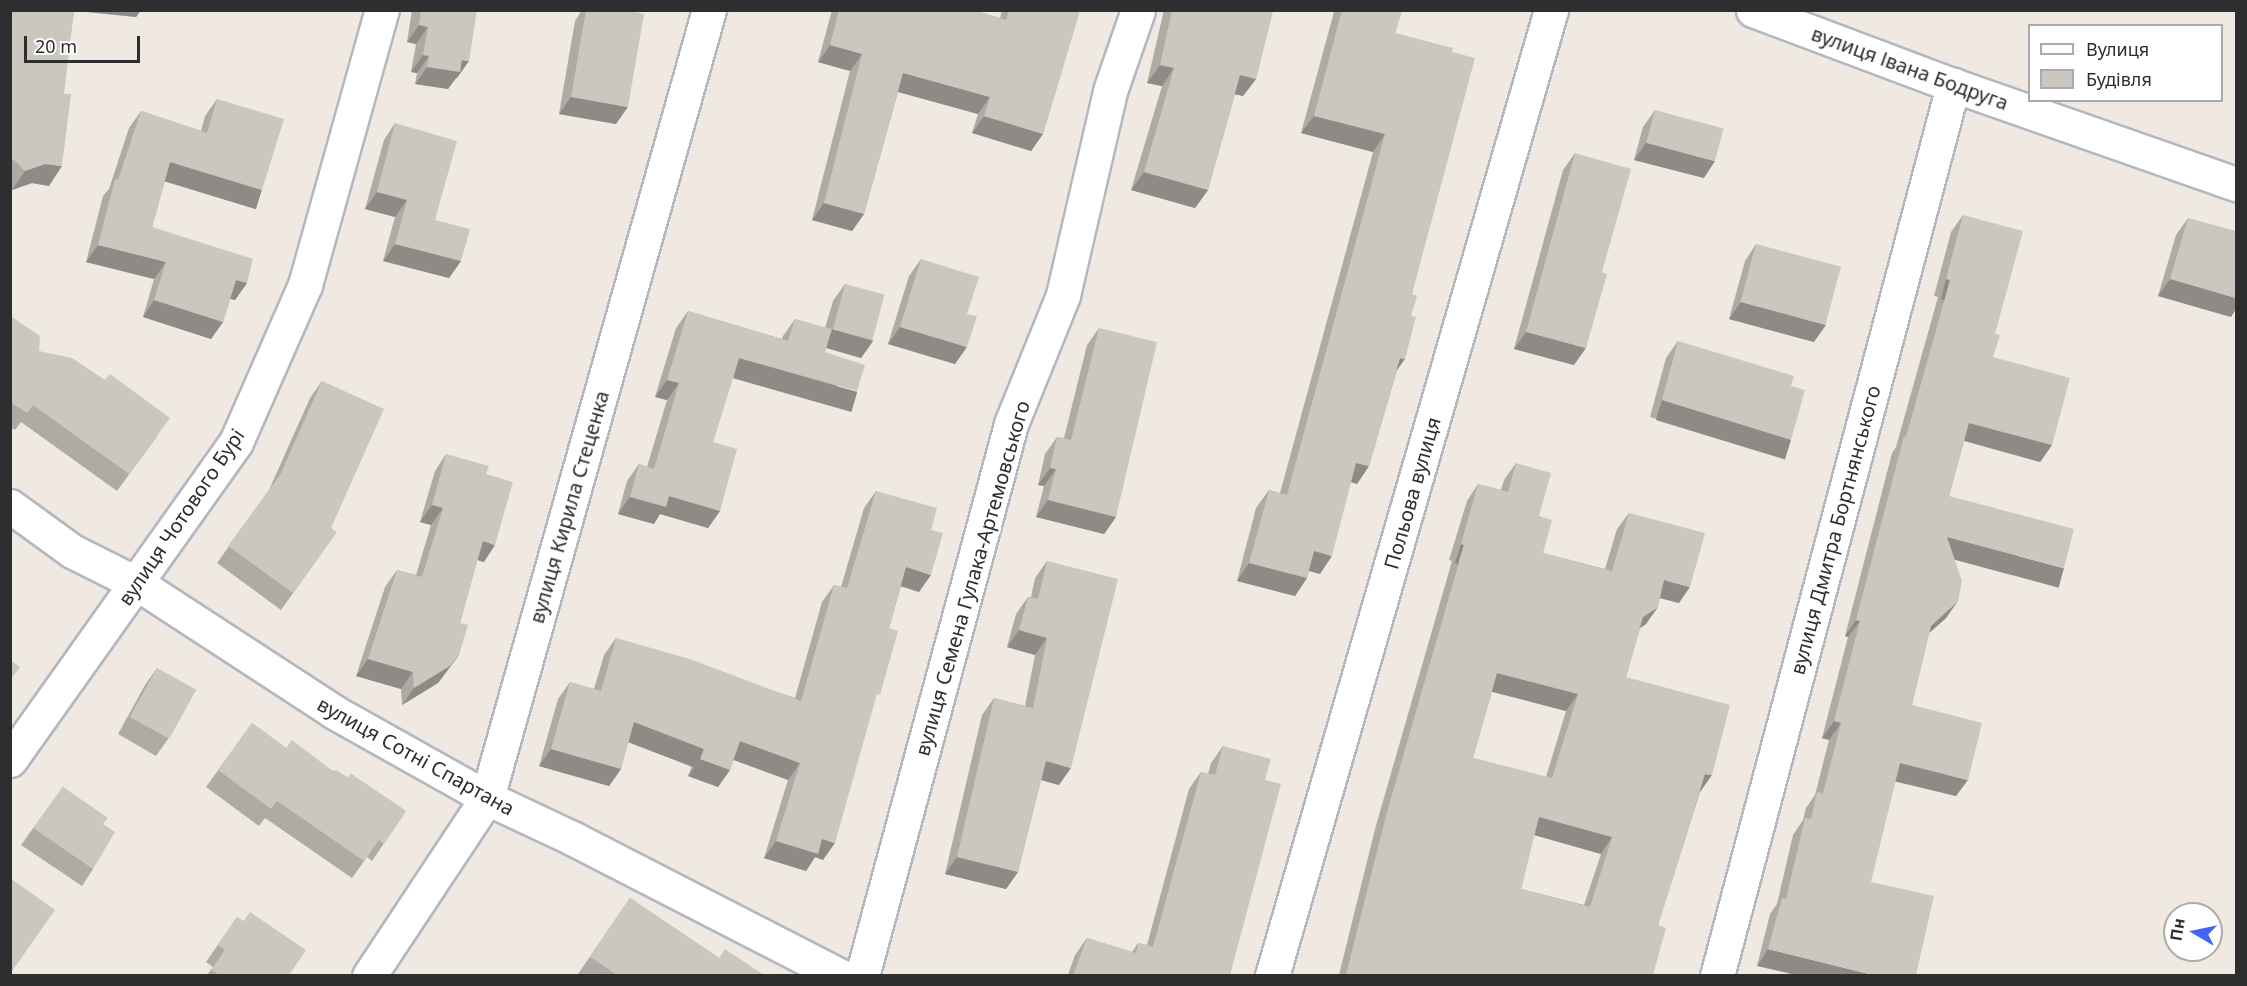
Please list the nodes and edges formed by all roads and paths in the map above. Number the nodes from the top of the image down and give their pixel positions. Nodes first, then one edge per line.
1 (382, 10) edge
2 (709, 10) edge
3 (1138, 10) edge
4 (1551, 10) edge
5 (1753, 10) edge
6 (1953, 85) junction
7 (2236, 184) edge
8 (10, 506) edge
9 (138, 584) junction
10 (10, 760) edge
11 (487, 798) junction
12 (369, 975) edge
13 (840, 975) edge
14 (862, 975) edge
15 (1272, 975) edge
16 (1717, 975) edge

1 - 9 street, вулиця Чотового Бурі
2 - 11 street, вулиця Кирила Стеценка
3 - 14 street, вулиця Семена Гулака-Артемовського
4 - 15 street, Польова вулиця
5 - 6 street, вулиця Івана Бодруга
6 - 7 street, вулиця Івана Бодруга
6 - 16 street, вулиця Дмитра Бортнянського
8 - 9 street, вулиця Сотні Спартана
9 - 10 street, вулиця Чотового Бурі
9 - 11 street, вулиця Сотні Спартана
11 - 12 street, вулиця Кирила Стеценка
11 - 13 street, вулиця Сотні Спартана

